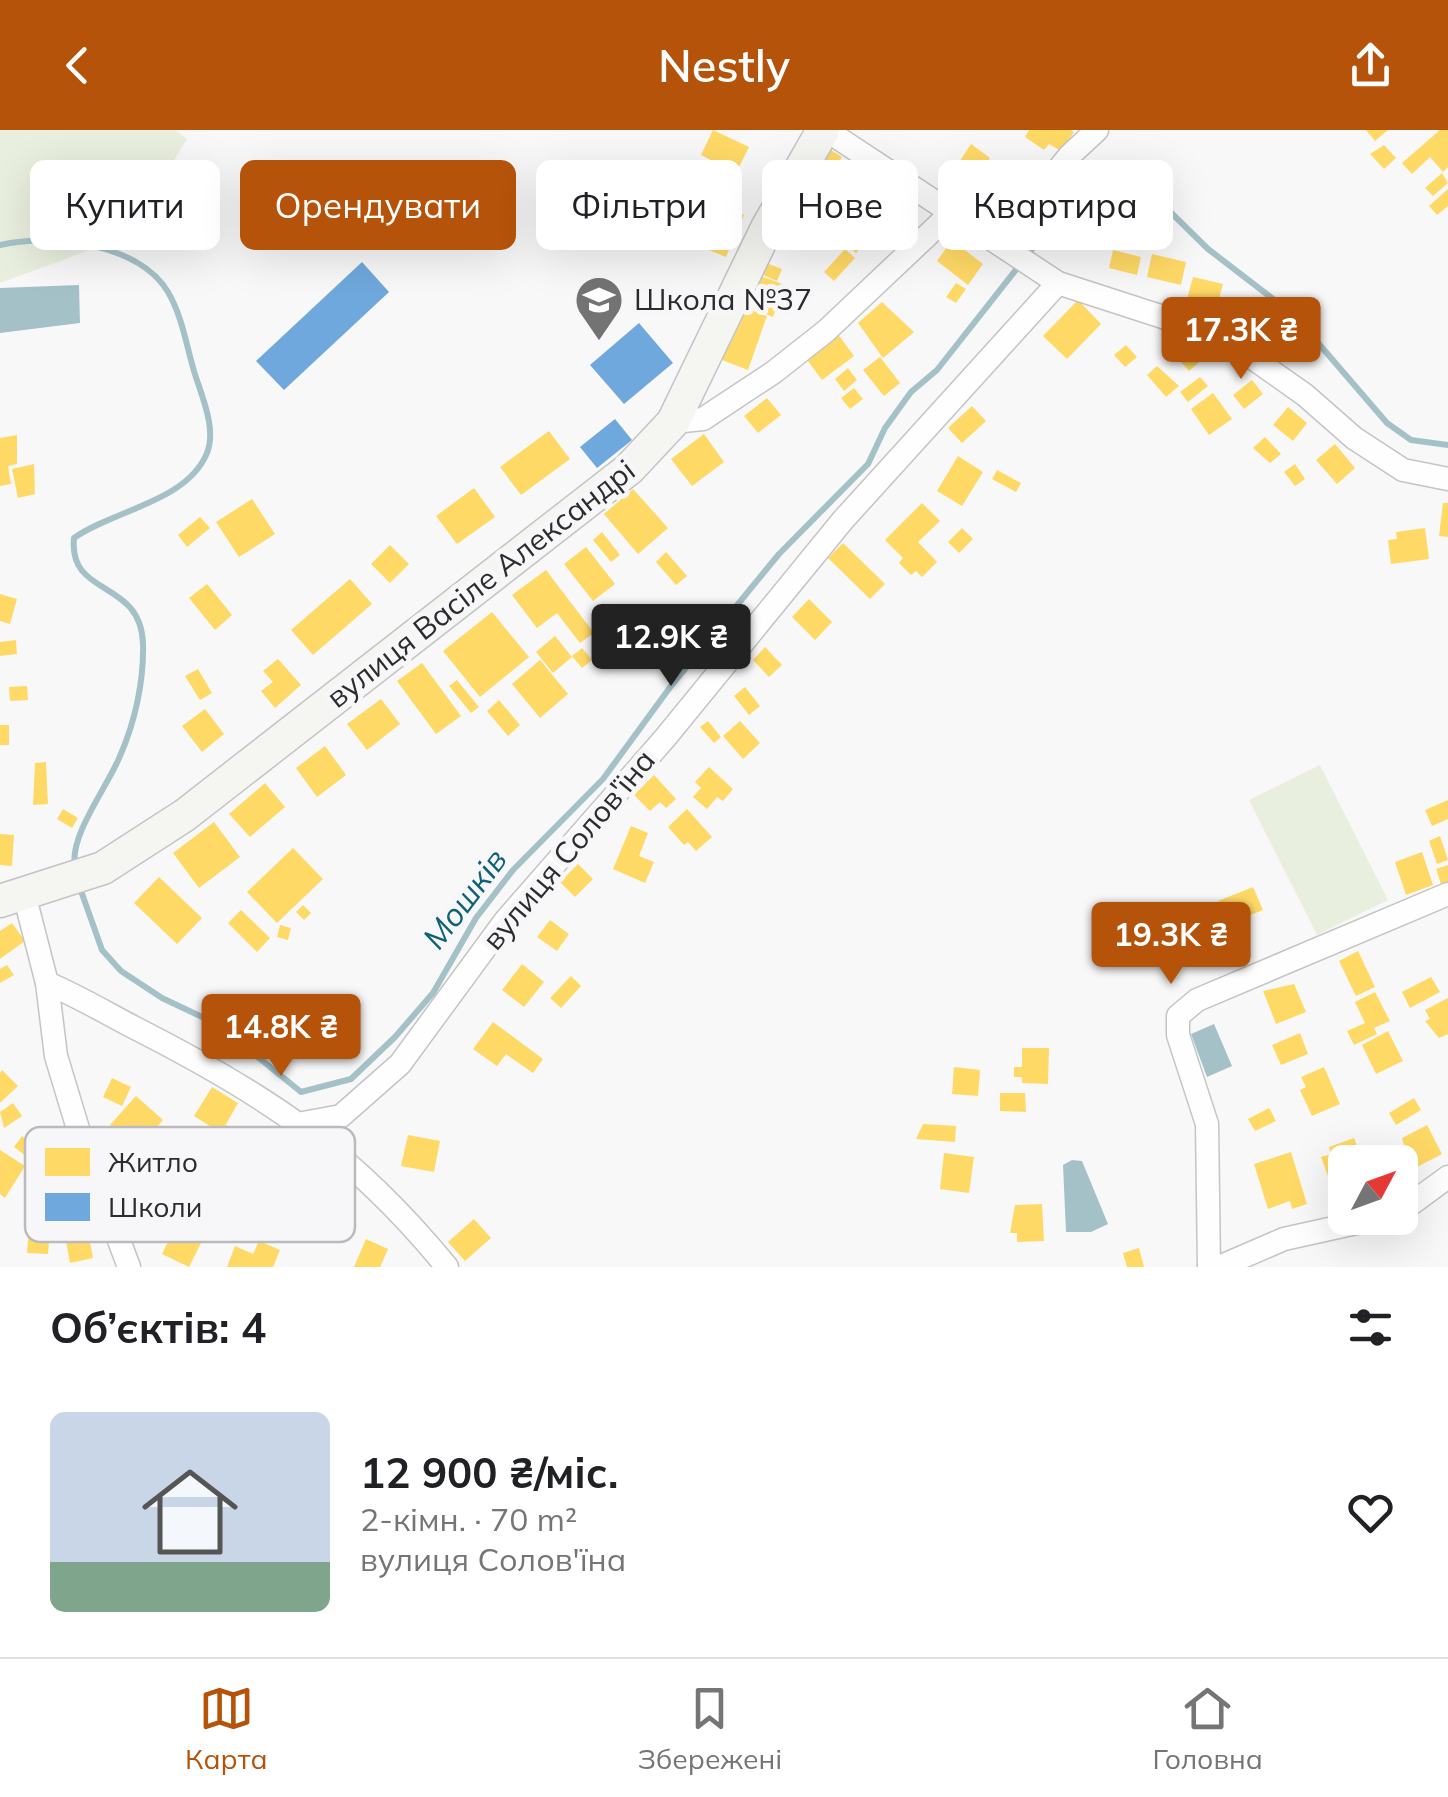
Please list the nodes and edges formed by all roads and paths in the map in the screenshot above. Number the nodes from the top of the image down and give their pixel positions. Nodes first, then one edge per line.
1 (825, 130) edge
2 (1097, 130) edge
3 (938, 204) edge
4 (938, 225) edge
5 (1009, 250) edge
6 (1018, 256) junction
7 (1058, 283) junction
8 (673, 422) junction
9 (1448, 479) edge
10 (1448, 894) edge
11 (7, 899) edge
12 (47, 983) junction
13 (303, 1124) junction
14 (77, 1127) edge
15 (306, 1127) edge
16 (355, 1170) edge
17 (1448, 1178) edge
18 (1418, 1199) edge
19 (1328, 1229) edge
20 (447, 1267) edge
21 (1209, 1267) edge
22 (1219, 1267) edge

1 - 3 street
1 - 8 main road, вулиця Васіле Александрі
2 - 6 street
4 - 8 street
5 - 6 street
6 - 7 street
7 - 9 street
7 - 13 street, вулиця Солов'їна
8 - 11 main road, вулиця Васіле Александрі
10 - 21 street
11 - 12 street
12 - 13 street
12 - 14 street
13 - 15 street
16 - 20 street
17 - 18 street
19 - 22 street

